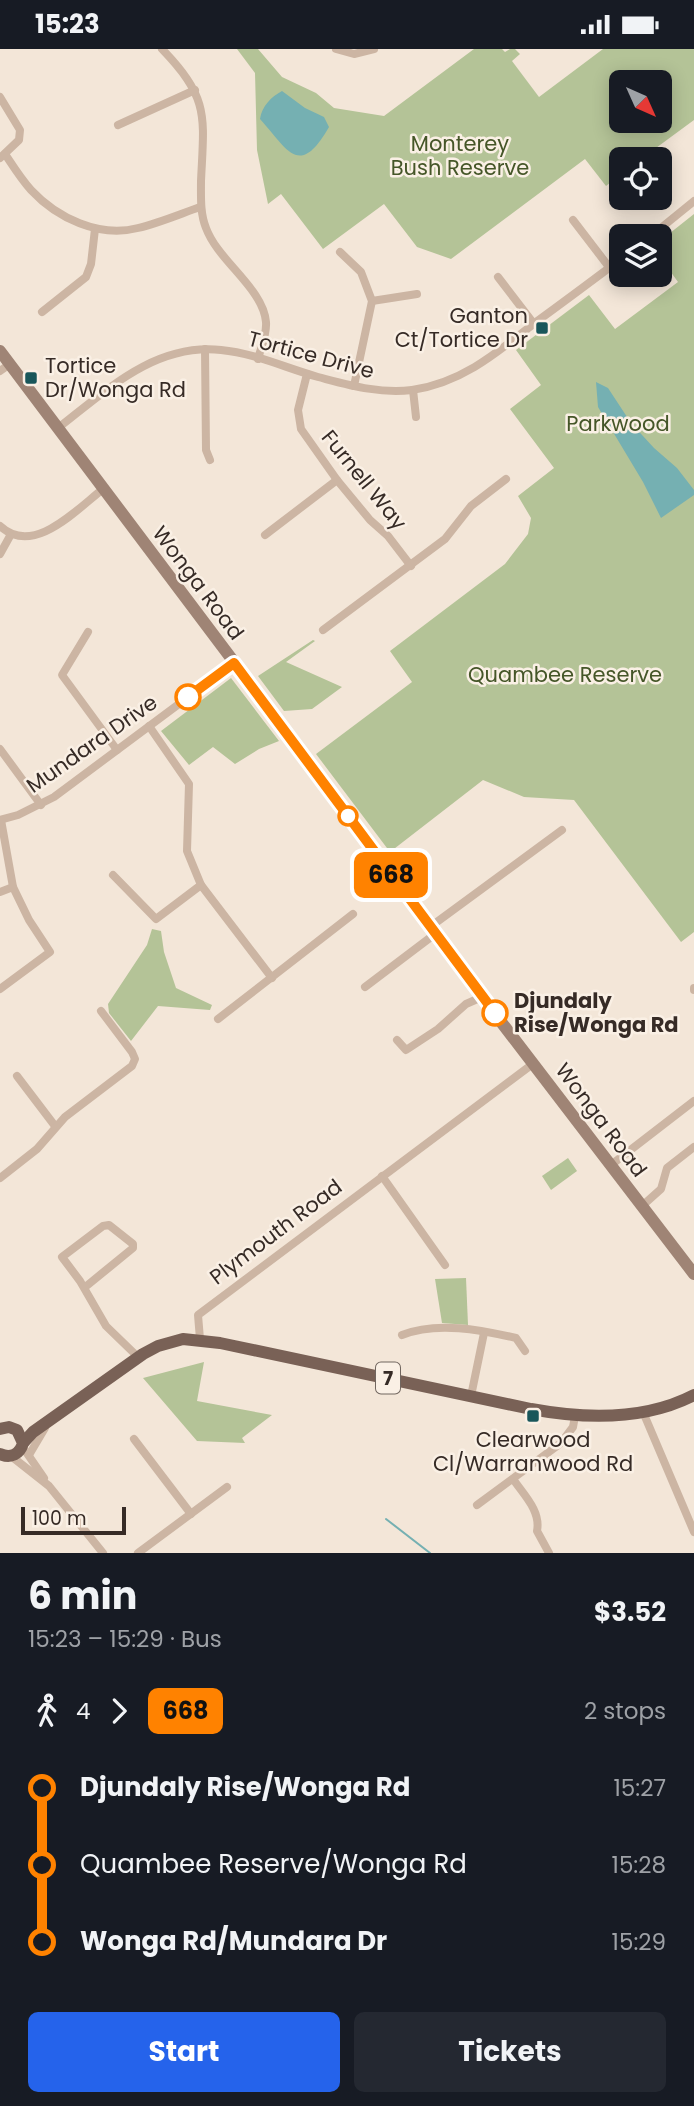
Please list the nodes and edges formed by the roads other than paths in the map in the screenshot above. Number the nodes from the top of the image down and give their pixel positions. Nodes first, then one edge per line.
1 (162, 49) edge
2 (336, 49) edge
3 (374, 49) edge
4 (195, 90) junction
5 (0, 97) edge
6 (118, 125) dead end
7 (3, 156) edge
8 (694, 201) edge
9 (200, 207) junction
10 (573, 220) dead end
11 (666, 224) edge
12 (95, 229) junction
13 (340, 252) dead end
14 (609, 267) joint
15 (498, 277) dead end
16 (417, 294) dead end
17 (372, 301) junction
18 (42, 312) dead end
19 (534, 324) junction
20 (205, 349) junction
21 (0, 351) edge
22 (258, 359) junction
23 (5, 367) edge
24 (307, 374) junction
25 (354, 386) junction
26 (413, 390) junction
27 (416, 417) dead end
28 (58, 428) junction
29 (210, 460) dead end
30 (506, 479) dead end
31 (337, 480) junction
32 (103, 489) junction
33 (0, 526) edge
34 (264, 535) dead end
35 (10, 536) junction
36 (0, 554) edge
37 (411, 565) junction
38 (323, 630) dead end
39 (88, 632) dead end
40 (234, 663) junction
41 (149, 726) junction
42 (0, 749) edge
43 (117, 750) junction
44 (41, 805) junction
45 (1, 820) edge
46 (562, 830) dead end
47 (113, 875) dead end
48 (201, 885) junction
49 (13, 887) junction
50 (0, 892) edge
51 (353, 914) dead end
52 (433, 930) junction
53 (272, 978) junction
54 (365, 987) dead end
55 (0, 989) edge
56 (482, 997) junction
57 (101, 1010) dead end
58 (219, 1019) dead end
59 (397, 1040) dead end
60 (534, 1063) junction
61 (17, 1076) dead end
62 (694, 1101) edge
63 (55, 1126) junction
64 (694, 1147) edge
65 (611, 1165) junction
66 (382, 1176) junction
67 (0, 1178) edge
68 (642, 1206) junction
69 (445, 1265) dead end
70 (694, 1274) edge
71 (84, 1288) junction
72 (484, 1333) junction
73 (402, 1335) dead end
74 (200, 1339) junction
75 (525, 1351) dead end
76 (138, 1357) junction
77 (694, 1395) edge
78 (471, 1396) junction
79 (643, 1412) junction
80 (575, 1416) junction
81 (52, 1420) junction
82 (6, 1428) edge
83 (134, 1439) dead end
84 (25, 1448) junction
85 (3, 1455) edge
86 (513, 1479) junction
87 (49, 1486) junction
88 (227, 1487) dead end
89 (477, 1505) dead end
90 (191, 1514) junction
91 (694, 1532) edge
92 (103, 1553) edge
93 (138, 1553) edge
94 (549, 1553) edge

1 - 4 street
2 - 3 street
4 - 6 street
4 - 9 street
5 - 7 street
7 - 12 street
8 - 11 street
9 - 12 street
9 - 22 street
10 - 14 street
12 - 18 street
13 - 17 street
14 - 19 street, Tortice Drive
15 - 19 street
16 - 17 street
17 - 25 street
19 - 26 street, Tortice Drive
20 - 22 street, Tortice Drive
20 - 28 street, Tortice Drive
20 - 29 street
21 - 23 main road, Wonga Road
22 - 24 street, Tortice Drive
23 - 28 main road, Wonga Road
24 - 25 street, Tortice Drive
24 - 31 street, Furnell Way
25 - 26 street, Tortice Drive
26 - 27 street
28 - 32 main road, Wonga Road
30 - 37 street
31 - 34 street
31 - 37 street, Furnell Way
32 - 35 street
32 - 40 main road, Wonga Road
33 - 35 street
35 - 36 street
37 - 38 street
39 - 43 street
40 - 41 street, Mundara Drive
40 - 52 main road, Wonga Road
41 - 43 street, Mundara Drive
41 - 48 street
42 - 44 street
43 - 44 street, Mundara Drive
44 - 45 street, Mundara Drive
45 - 49 street
46 - 52 street
47 - 48 street
48 - 53 street
49 - 50 street
49 - 55 street
51 - 53 street
52 - 54 street
52 - 56 main road, Wonga Road
53 - 58 street
56 - 59 street
56 - 60 main road, Wonga Road
57 - 63 street
60 - 65 main road, Wonga Road
60 - 66 street, Plymouth Road
61 - 63 street
62 - 65 street
63 - 67 street
64 - 68 street
65 - 68 main road, Wonga Road
66 - 69 street
66 - 74 street, Plymouth Road
68 - 70 main road, Wonga Road
71 - 71 street
71 - 76 street
72 - 73 street
72 - 75 street
72 - 78 street
74 - 76 main road, 7
74 - 78 main road, 7
76 - 81 main road, 7
77 - 79 main road, 7
78 - 80 main road, 7
79 - 80 main road, 7
79 - 91 street
80 - 86 street
81 - 82 main road, 7
81 - 84 main road, 7
82 - 84 main road, 7
83 - 90 street
84 - 85 main road, 7
84 - 87 street
85 - 87 street
86 - 89 street
86 - 94 street
87 - 92 street
88 - 90 street
90 - 93 street

